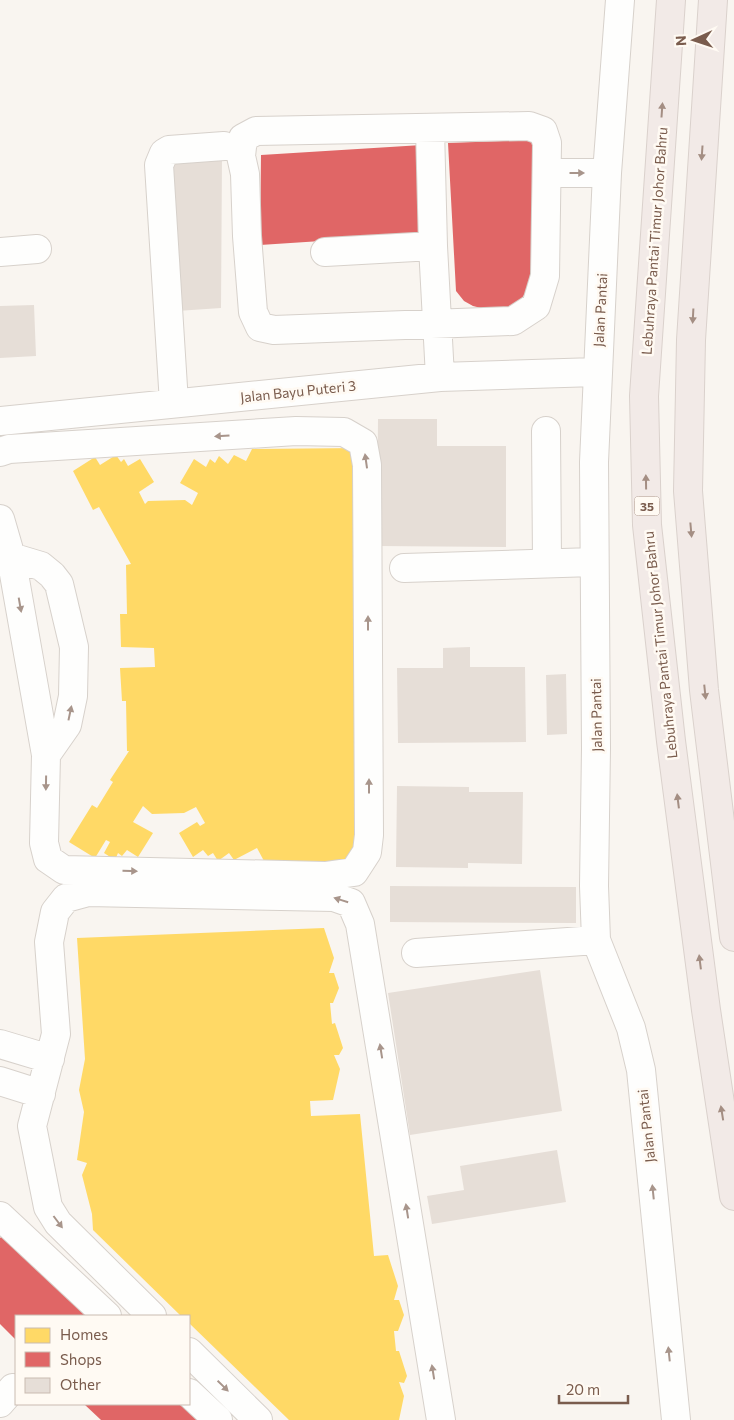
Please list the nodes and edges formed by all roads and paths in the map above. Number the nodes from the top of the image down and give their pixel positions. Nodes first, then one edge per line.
1 (620, 0) edge
2 (671, 0) edge
3 (713, 0) edge
4 (430, 129) junction
5 (224, 146) dead end
6 (547, 173) junction
7 (607, 173) junction
8 (433, 246) junction
9 (37, 249) dead end
10 (0, 252) edge
11 (325, 252) dead end
12 (438, 324) junction
13 (596, 372) junction
14 (440, 377) junction
15 (174, 403) junction
16 (0, 421) edge
17 (546, 431) dead end
18 (0, 452) edge
19 (0, 521) edge
20 (6, 560) edge
21 (547, 562) junction
22 (594, 562) junction
23 (404, 568) dead end
24 (46, 755) junction
25 (734, 937) edge
26 (596, 940) junction
27 (416, 953) dead end
28 (0, 1044) edge
29 (50, 1059) junction
30 (0, 1081) edge
31 (41, 1094) junction
32 (734, 1196) edge
33 (0, 1216) edge
34 (106, 1315) edge
35 (151, 1315) edge
36 (190, 1353) edge
37 (190, 1394) edge
38 (218, 1420) edge
39 (258, 1420) edge
40 (441, 1420) edge
41 (676, 1420) edge

1 - 7 street, Jalan Pantai
32 -> 2 highway, Lebuhraya Pantai Timur Johor Bahru / 35
3 -> 25 highway
4 - 6 street
4 - 8 street
4 - 12 street
5 - 15 street
6 -> 7 street
6 - 12 street
7 - 13 street, Jalan Pantai
8 - 11 street
8 - 12 street
9 - 10 street
12 - 14 street
13 - 14 street, Jalan Bayu Puteri 3
13 - 22 street, Jalan Pantai
14 - 15 street, Jalan Bayu Puteri 3
15 - 16 street, Jalan Bayu Puteri 3
17 - 21 street
24 -> 18 street
19 - 20 street
20 -> 24 street
24 -> 20 street
21 - 22 street
21 - 23 street
22 - 26 street, Jalan Pantai
26 - 27 street
41 -> 26 street, Jalan Pantai
28 - 29 street
29 - 31 street
40 -> 29 street
30 - 31 street
31 -> 35 street
33 - 34 street
36 -> 39 street
37 - 38 street

